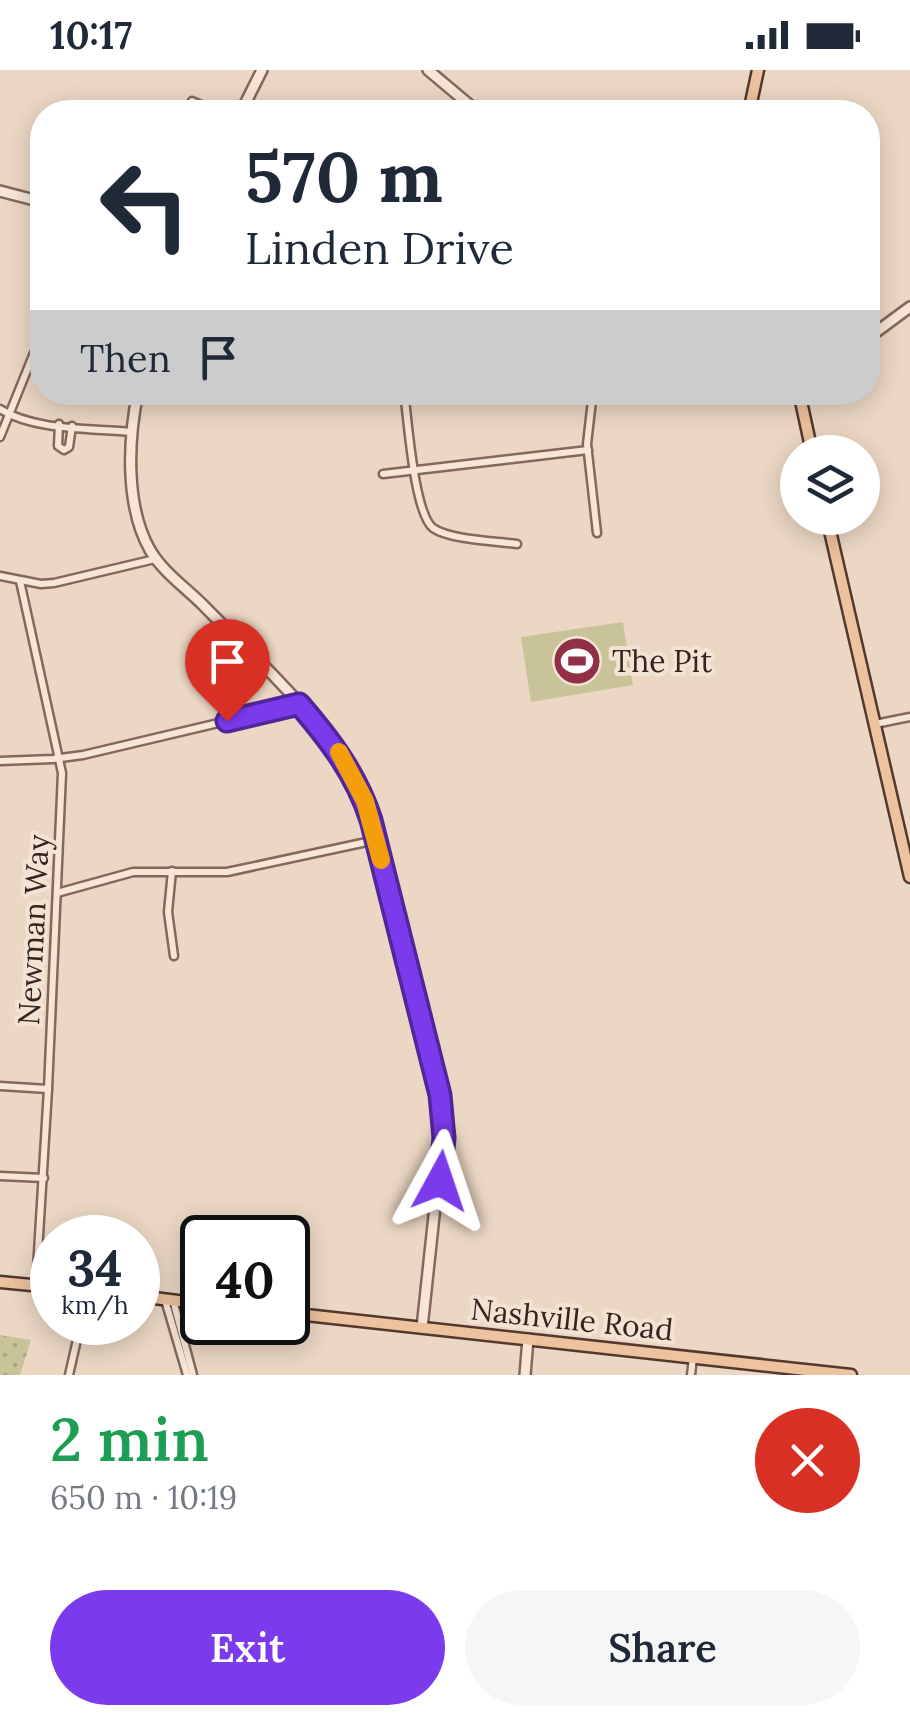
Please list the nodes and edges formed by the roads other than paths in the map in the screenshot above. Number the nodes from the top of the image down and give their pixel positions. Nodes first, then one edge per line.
1 (262, 70) edge
2 (428, 70) edge
3 (758, 70) edge
4 (247, 100) edge
5 (464, 100) edge
6 (751, 100) edge
7 (0, 191) edge
8 (30, 199) edge
9 (910, 307) edge
10 (880, 329) edge
11 (30, 364) edge
12 (136, 405) edge
13 (406, 405) edge
14 (593, 405) edge
15 (802, 405) edge
16 (0, 408) edge
17 (11, 416) junction
18 (58, 424) junction
19 (72, 426) junction
20 (131, 432) junction
21 (808, 435) edge
22 (0, 436) edge
23 (588, 450) junction
24 (416, 470) junction
25 (383, 474) dead end
26 (597, 534) dead end
27 (831, 535) edge
28 (517, 544) dead end
29 (156, 558) junction
30 (0, 576) edge
31 (20, 580) junction
32 (299, 704) junction
33 (910, 718) edge
34 (875, 724) junction
35 (60, 758) junction
36 (0, 761) edge
37 (376, 840) junction
38 (172, 870) junction
39 (910, 877) edge
40 (57, 893) junction
41 (174, 956) dead end
42 (0, 1086) edge
43 (48, 1089) junction
44 (0, 1176) edge
45 (44, 1178) junction
46 (41, 1215) edge
47 (0, 1282) edge
48 (30, 1284) edge
49 (160, 1299) edge
50 (169, 1300) junction
51 (180, 1301) edge
52 (310, 1315) edge
53 (422, 1328) junction
54 (528, 1339) junction
55 (76, 1345) edge
56 (693, 1356) junction
57 (841, 1374) edge
58 (69, 1375) edge
59 (190, 1375) edge
60 (525, 1375) edge
61 (691, 1375) edge
62 (851, 1375) edge

1 - 4 street
2 - 5 street
3 - 6 main road
7 - 8 street
9 - 10 street
11 - 17 street
12 - 20 street
13 - 24 street
14 - 23 street
15 - 21 main road
16 - 17 street
17 - 18 street
17 - 22 street
18 - 19 street
18 - 19 street
19 - 20 street
20 - 29 street
23 - 24 street
23 - 26 street
24 - 25 street
24 - 28 street
27 - 34 main road
29 - 31 street
29 - 32 street
30 - 31 street
31 - 35 street, Newman Way
32 - 35 street
32 - 37 street
33 - 34 street
34 - 39 main road
35 - 36 street
35 - 40 street, Newman Way
37 - 38 street
37 - 53 street
38 - 40 street
38 - 41 street
40 - 43 street, Newman Way
42 - 43 street
43 - 45 street, Newman Way
44 - 45 street
45 - 46 street, Newman Way
47 - 48 main road
49 - 50 main road
50 - 51 main road
50 - 59 street
52 - 53 main road, Nashville Road
53 - 54 main road, Nashville Road
54 - 56 main road, Nashville Road
54 - 60 street
55 - 58 street
56 - 57 main road, Nashville Road
56 - 61 street
57 - 62 main road, Nashville Road

